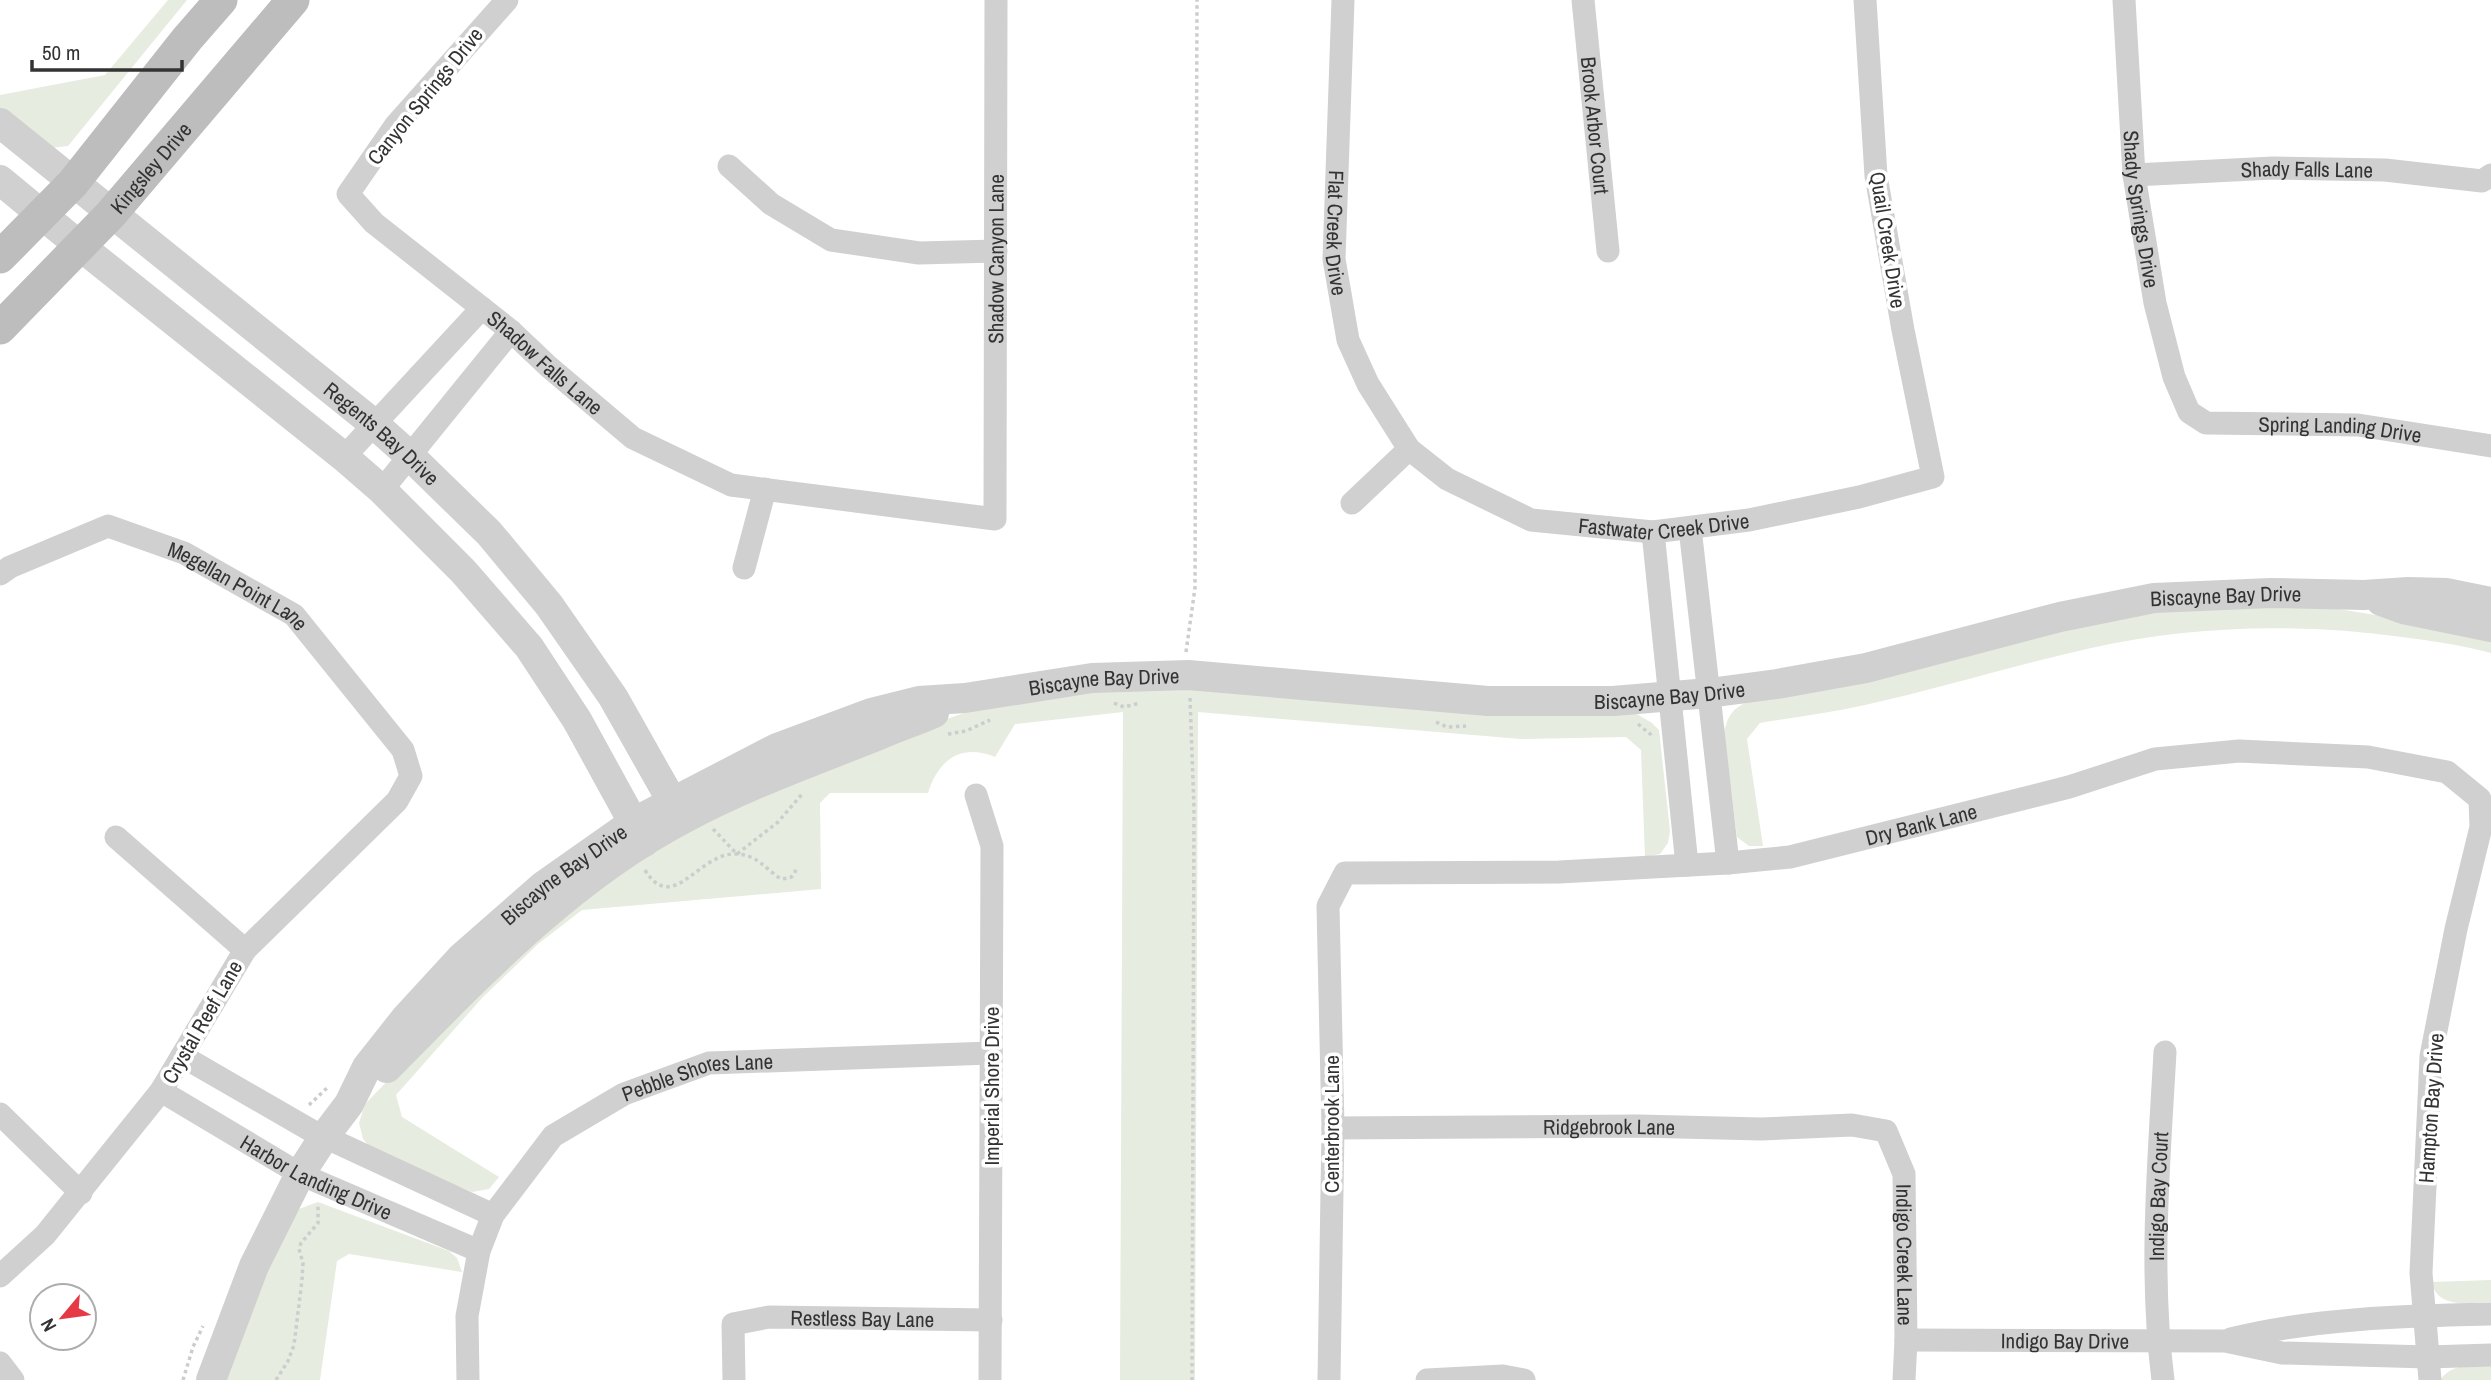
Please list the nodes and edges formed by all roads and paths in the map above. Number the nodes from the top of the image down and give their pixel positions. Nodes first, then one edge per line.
1 (221, 0) edge
2 (293, 0) edge
3 (507, 0) edge
4 (996, 0) edge
5 (1343, 0) edge
6 (1583, 0) edge
7 (1866, 0) edge
8 (2124, 0) edge
9 (0, 123) edge
10 (729, 166) dead end
11 (2134, 175) junction
12 (2486, 178) edge
13 (0, 180) edge
14 (73, 183) junction
15 (348, 194) joint
16 (111, 214) junction
17 (41, 215) junction
18 (79, 246) junction
19 (996, 251) junction
20 (1608, 251) dead end
21 (0, 257) edge
22 (482, 308) junction
23 (0, 328) edge
24 (511, 331) junction
25 (2189, 412) joint
26 (374, 424) junction
27 (2491, 446) edge
28 (1409, 449) junction
29 (410, 456) junction
30 (344, 457) junction
31 (1933, 477) joint
32 (765, 489) junction
33 (382, 490) junction
34 (1352, 503) dead end
35 (995, 519) joint
36 (1690, 528) junction
37 (1653, 532) junction
38 (744, 568) dead end
39 (0, 574) edge
40 (2364, 595) junction
41 (2491, 602) edge
42 (2491, 627) edge
43 (1709, 693) junction
44 (1179, 699) dead end
45 (1108, 701) dead end
46 (1191, 701) dead end
47 (1143, 703) dead end
48 (1671, 708) junction
49 (1430, 719) dead end
50 (991, 720) dead end
51 (1628, 723) dead end
52 (1473, 725) dead end
53 (938, 736) dead end
54 (411, 776) joint
55 (805, 790) dead end
56 (975, 795) dead end
57 (2480, 799) joint
58 (677, 810) junction
59 (639, 832) junction
60 (116, 837) dead end
61 (737, 854) dead end
62 (1728, 863) junction
63 (1687, 866) junction
64 (1345, 873) joint
65 (245, 950) junction
66 (991, 1052) junction
67 (2165, 1052) dead end
68 (182, 1056) junction
69 (161, 1091) junction
70 (0, 1114) edge
71 (1333, 1128) junction
72 (1886, 1131) joint
73 (324, 1137) junction
74 (306, 1177) junction
75 (81, 1193) junction
76 (492, 1215) junction
77 (479, 1251) junction
78 (0, 1276) edge
79 (2491, 1314) edge
80 (2426, 1315) junction
81 (991, 1320) junction
82 (1906, 1340) junction
83 (2225, 1341) junction
84 (2158, 1342) junction
85 (2491, 1355) edge
86 (2428, 1357) junction
87 (0, 1363) edge
88 (13, 1380) edge
89 (211, 1380) edge
90 (276, 1380) edge
91 (468, 1380) edge
92 (734, 1380) edge
93 (990, 1380) edge
94 (1328, 1380) edge
95 (1427, 1380) edge
96 (1524, 1380) edge
97 (1904, 1380) edge
98 (2163, 1380) edge
99 (2430, 1380) edge

1 - 14 main road
2 - 16 main road, Kingsley Drive
3 - 15 street, Canyon Springs Drive
4 - 19 street, Shadow Canyon Lane
5 - 28 street, Flat Creek Drive
6 - 20 street, Brook Arbor Court
7 - 31 street, Quail Creek Drive
8 - 11 street, Shady Springs Drive
9 - 14 street, Regents Bay Drive
10 - 19 street
11 - 12 street, Shady Falls Lane
11 - 25 street, Shady Springs Drive
13 - 17 street, Regents Bay Drive
14 - 16 street, Regents Bay Drive
14 - 17 main road
15 - 22 street, Shadow Falls Lane
16 - 18 main road, Kingsley Drive
16 - 26 street, Regents Bay Drive
17 - 18 street, Regents Bay Drive
17 - 21 main road
18 - 23 main road, Kingsley Drive
18 - 30 street, Regents Bay Drive
19 - 35 street, Shadow Canyon Lane
22 - 24 street, Shadow Falls Lane
22 - 26 street
24 - 29 street
24 - 32 street, Shadow Falls Lane
25 - 27 street, Spring Landing Drive
26 - 29 street, Regents Bay Drive
26 - 30 street
28 - 34 street
28 - 37 street, Fastwater Creek Drive
29 - 33 street
29 - 58 street, Regents Bay Drive
30 - 33 street, Regents Bay Drive
31 - 36 street, Fastwater Creek Drive
32 - 35 street, Shadow Falls Lane
32 - 38 street
33 - 59 street, Regents Bay Drive
36 - 37 street, Fastwater Creek Drive
36 - 43 street
37 - 48 street
39 - 54 street, Megellan Point Lane
40 - 41 street, Biscayne Bay Drive
40 - 42 street, Biscayne Bay Drive
40 - 43 street, Biscayne Bay Drive
43 - 48 street, Biscayne Bay Drive
43 - 62 street
44 - 46 path
45 - 47 path
48 - 51 path
48 - 58 street, Biscayne Bay Drive
48 - 63 street
49 - 52 path
50 - 53 path
54 - 65 street, Crystal Reef Lane
55 - 61 path
56 - 66 street, Imperial Shore Drive
57 - 62 street, Dry Bank Lane
57 - 80 street, Hampton Bay Drive
58 - 59 street, Biscayne Bay Drive
59 - 73 street, Biscayne Bay Drive
60 - 65 street
62 - 63 street, Dry Bank Lane
63 - 64 street, Dry Bank Lane
64 - 71 street, Centerbrook Lane
65 - 68 street, Crystal Reef Lane
66 - 76 street, Pebble Shores Lane
66 - 81 street, Imperial Shore Drive
67 - 84 street, Indigo Bay Court
68 - 69 street, Crystal Reef Lane
68 - 73 street, Harbor Landing Drive
69 - 74 street, Harbor Landing Drive
69 - 75 street, Crystal Reef Lane
70 - 75 street
71 - 72 street, Ridgebrook Lane
71 - 94 street, Centerbrook Lane
72 - 82 street, Indigo Creek Lane
73 - 74 street, Biscayne Bay Drive
73 - 76 street, Harbor Landing Drive
74 - 77 street, Harbor Landing Drive
74 - 89 street, Biscayne Bay Drive
74 - 90 path
75 - 78 street, Crystal Reef Lane
76 - 77 street, Pebble Shores Lane
77 - 91 street, Pebble Shores Lane
79 - 80 street, Indigo Bay Drive
80 - 83 street, Indigo Bay Drive
80 - 86 street, Hampton Bay Drive
81 - 92 street, Restless Bay Lane
81 - 93 street, Imperial Shore Drive
82 - 84 street, Indigo Bay Drive
82 - 97 street, Indigo Creek Lane
83 - 84 street, Indigo Bay Drive
83 - 86 street, Indigo Bay Drive
84 - 98 street, Indigo Bay Court
85 - 86 street, Indigo Bay Drive
86 - 99 street, Hampton Bay Drive
87 - 88 street
95 - 96 street

